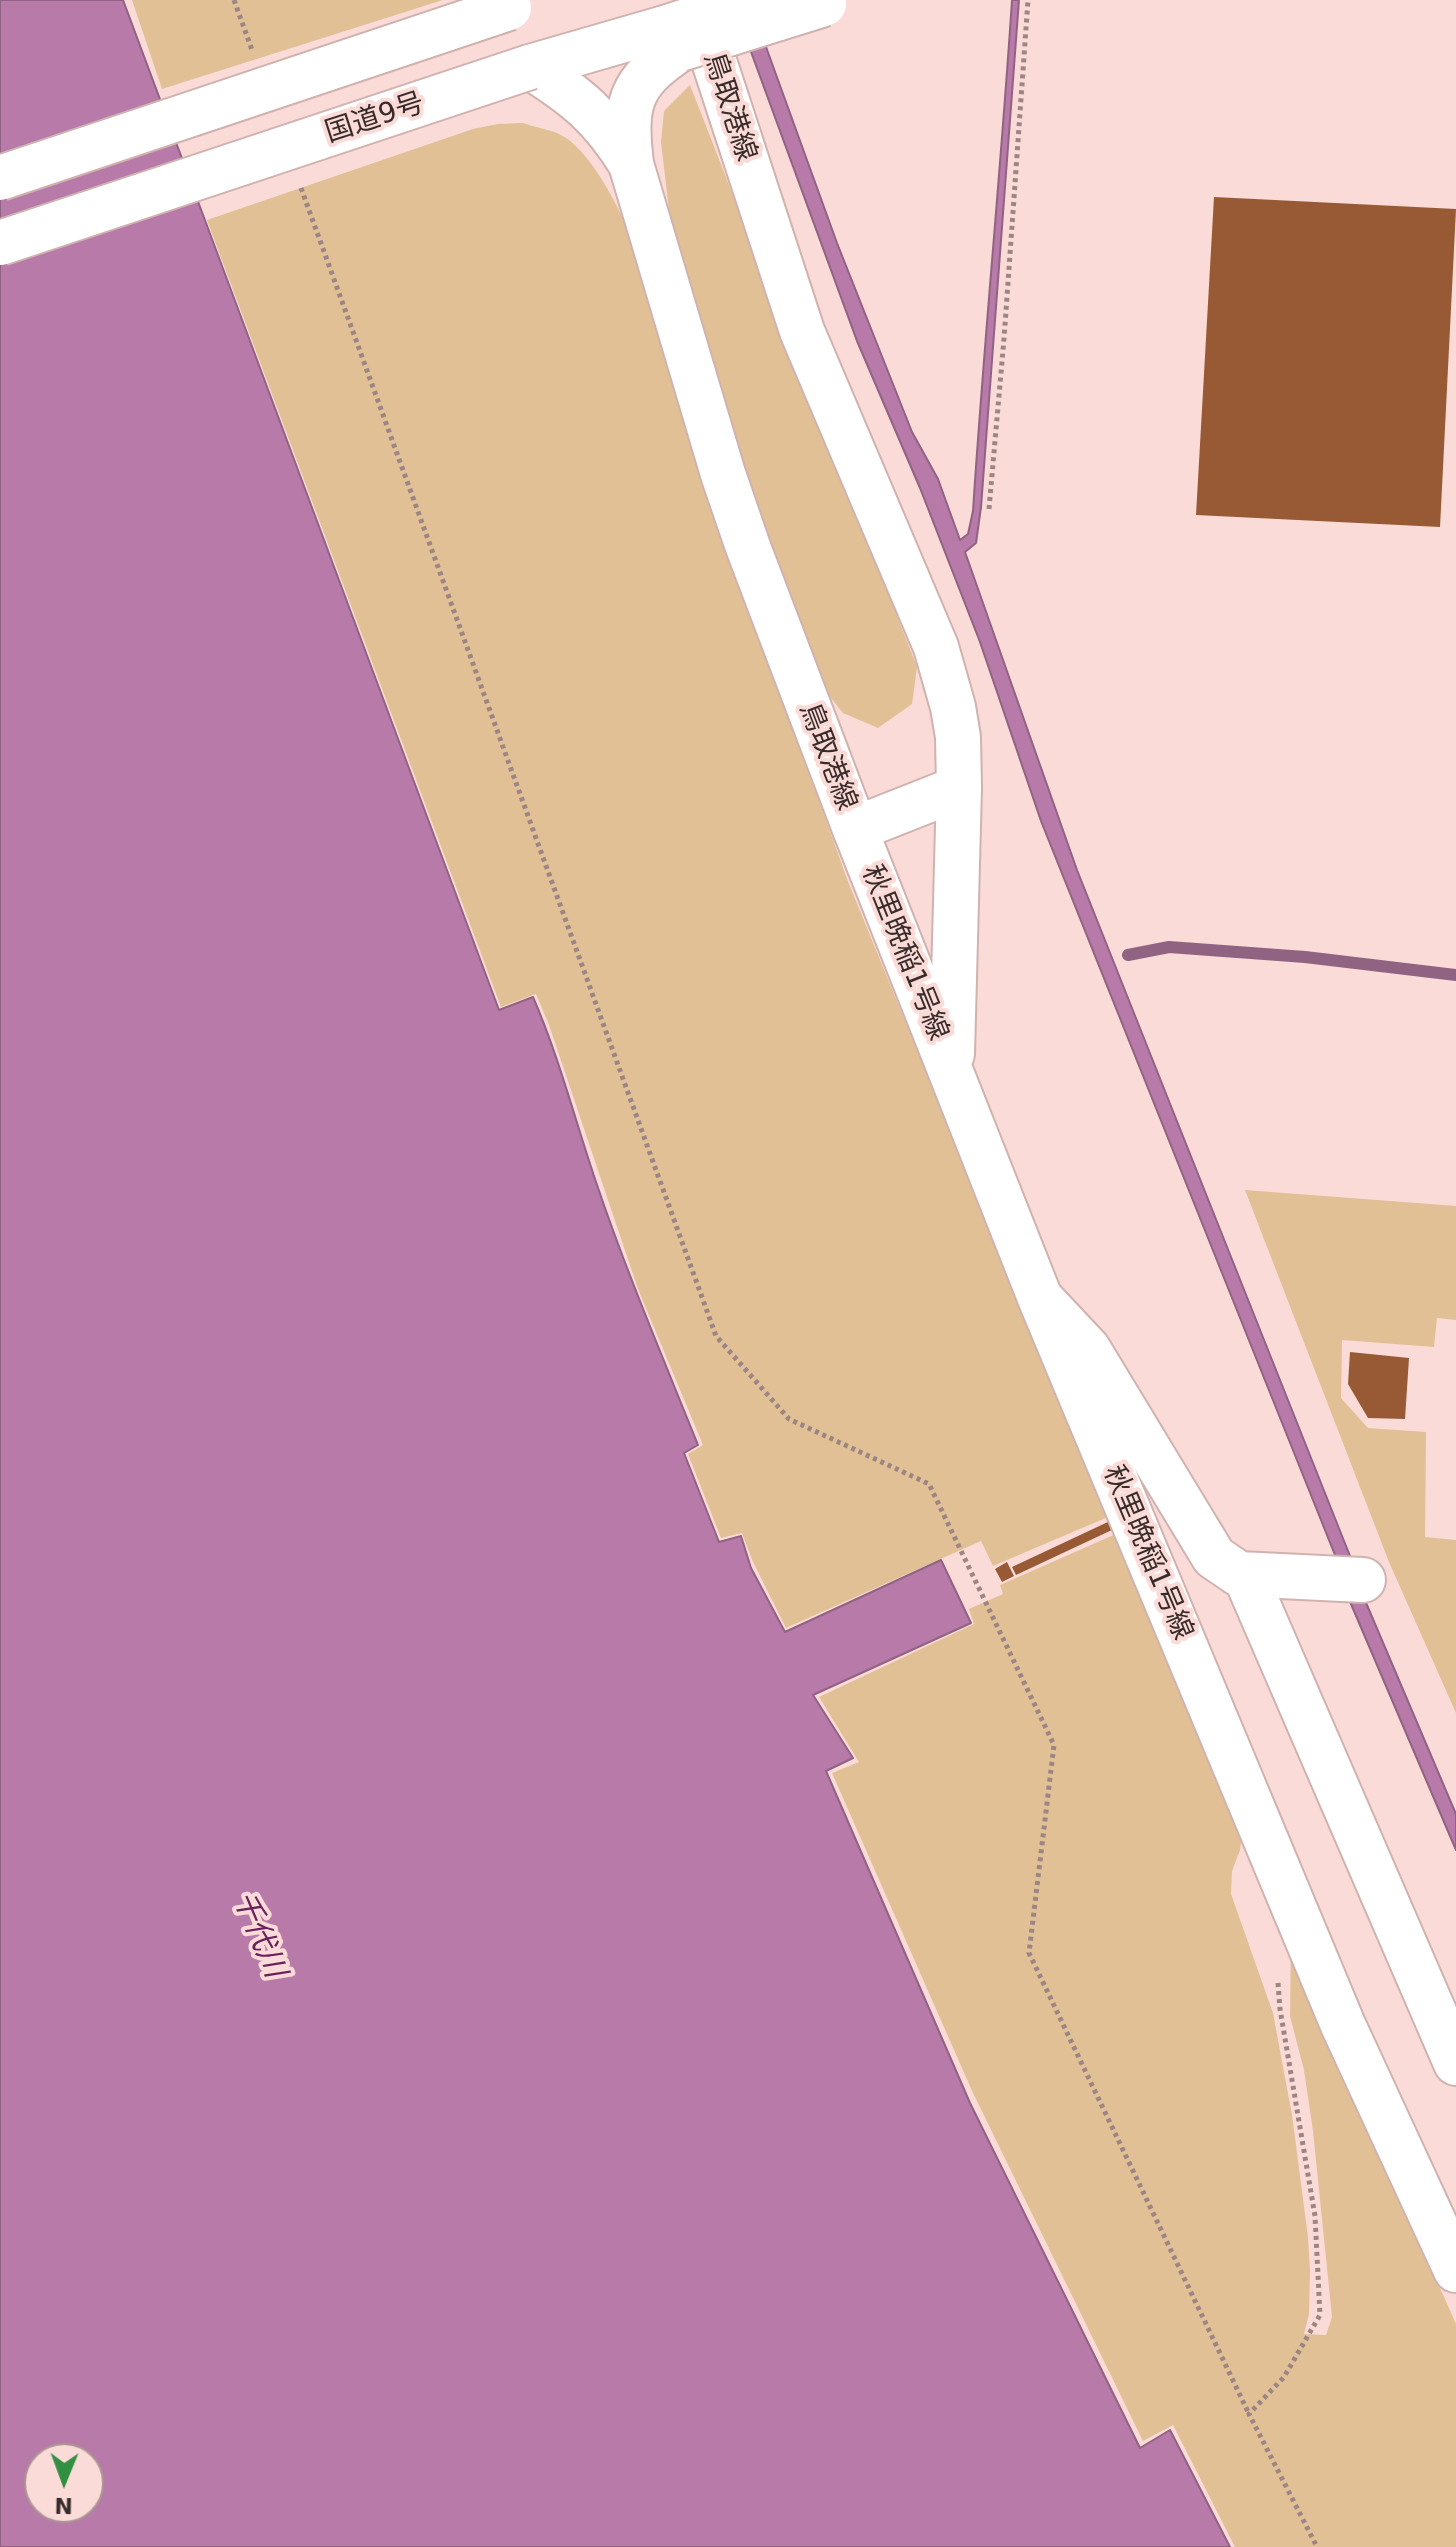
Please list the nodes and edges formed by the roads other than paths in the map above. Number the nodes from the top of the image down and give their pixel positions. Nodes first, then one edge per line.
1 (751, 0) edge
2 (830, 2) edge
3 (521, 3) edge
4 (680, 26) edge
5 (530, 67) junction
6 (631, 164) junction
7 (0, 178) edge
8 (0, 243) edge
9 (959, 788) junction
10 (855, 829) junction
11 (952, 1074) junction
12 (1040, 1298) junction
13 (1245, 1575) junction
14 (1363, 1580) dead end
15 (1456, 2063) edge
16 (1456, 2270) edge

1 - 4 main road, 国道9号, bridge
2 - 4 main road, 鳥取港線, bridge
3 - 7 main road, bridge
4 - 5 main road, 国道9号
4 - 6 main road, 鳥取港線
4 - 9 main road, 鳥取港線
5 - 6 main road
5 - 8 main road, 国道9号, bridge
6 - 10 main road, 鳥取港線
9 - 10 main road, 鳥取港線
9 - 11 main road
10 - 11 main road, 秋里晩稲1号線
11 - 12 main road, 秋里晩稲1号線
12 - 13 main road
12 - 16 main road, 秋里晩稲1号線
13 - 14 main road
13 - 15 main road

